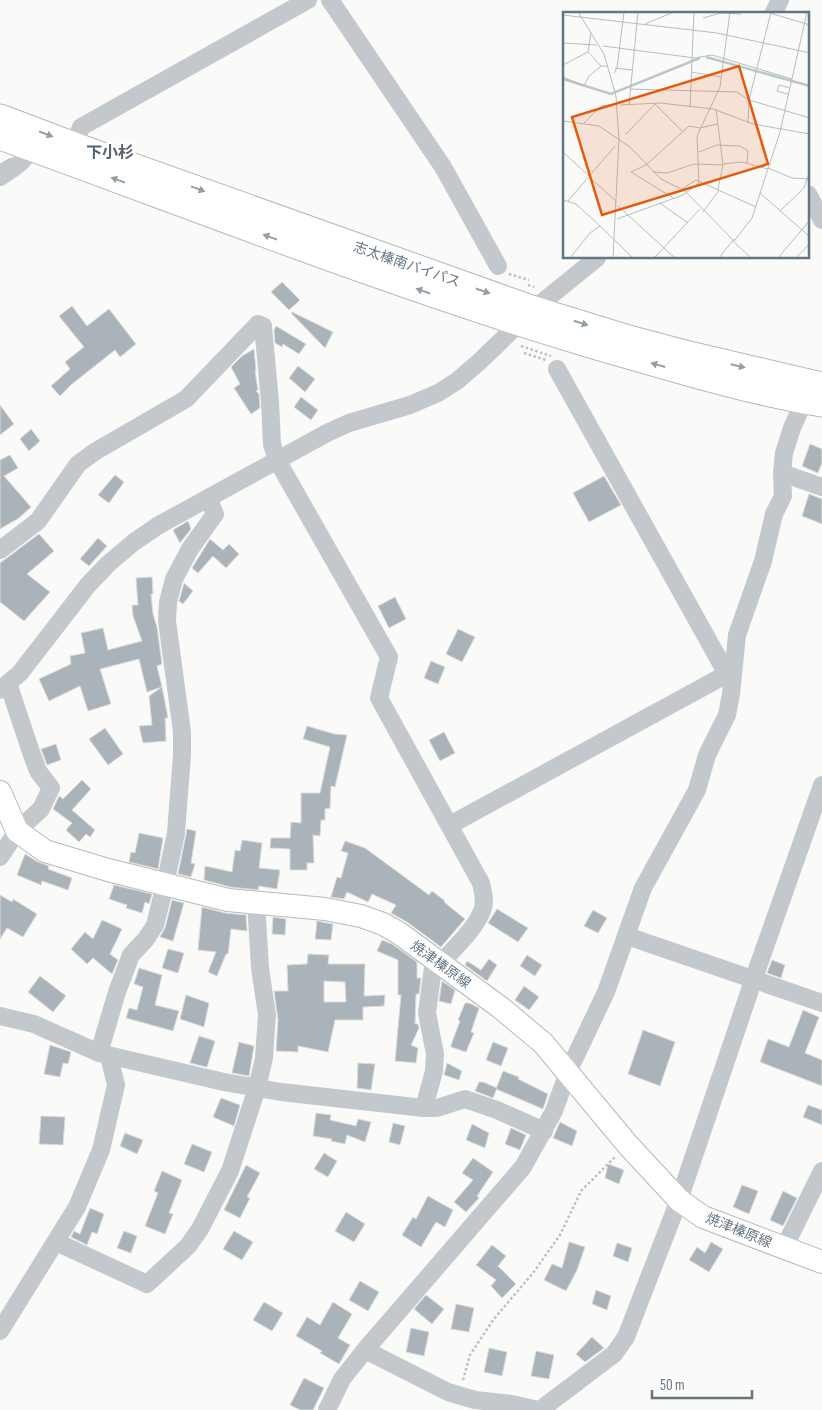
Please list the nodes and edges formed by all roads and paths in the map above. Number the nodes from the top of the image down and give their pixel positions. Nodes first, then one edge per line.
1 (308, 0) edge
2 (330, 0) edge
3 (780, 0) edge
4 (774, 12) edge
5 (0, 117) edge
6 (0, 137) edge
7 (74, 145) junction
8 (30, 148) junction
9 (0, 176) edge
10 (810, 198) edge
11 (822, 220) edge
12 (596, 259) edge
13 (499, 269) joint
14 (529, 280) dead end
15 (525, 284) dead end
16 (527, 316) junction
17 (524, 353) dead end
18 (557, 369) dead end
19 (817, 389) edge
20 (277, 460) junction
21 (782, 473) junction
22 (822, 487) edge
23 (208, 498) junction
24 (0, 550) edge
25 (730, 673) junction
26 (4, 686) edge
27 (822, 785) edge
28 (0, 792) edge
29 (450, 825) junction
30 (17, 831) junction
31 (0, 857) edge
32 (165, 885) junction
33 (256, 902) junction
34 (627, 936) junction
35 (437, 962) junction
36 (754, 978) junction
37 (822, 1003) edge
38 (0, 1016) edge
39 (104, 1054) junction
40 (568, 1072) junction
41 (257, 1088) junction
42 (424, 1108) junction
43 (544, 1131) junction
44 (628, 1145) junction
45 (822, 1171) edge
46 (679, 1200) junction
47 (56, 1242) junction
48 (784, 1248) junction
49 (822, 1262) edge
50 (0, 1331) edge
51 (365, 1350) junction
52 (460, 1395) junction
53 (328, 1410) edge
54 (539, 1410) edge

1 - 7 street
2 - 13 street
3 - 4 street
5 -> 7 highway, 志太榛南バイパス
6 - 8 highway, 志太榛南バイパス
7 -> 16 highway, 志太榛南バイパス
8 - 9 street
16 -> 8 highway, 志太榛南バイパス
10 - 11 street
12 - 16 street
13 - 14 path
15 - 16 path
16 - 17 path
16 - 19 highway, 志太榛南バイパス
16 - 20 street
18 - 25 street
19 - 21 street
20 - 23 street
20 - 24 street
20 - 29 street
21 - 22 street
21 - 25 street
23 - 26 street
23 - 32 street
25 - 29 street
25 - 34 street
26 - 30 street
27 - 36 street
28 - 30 main road
29 - 35 street
30 - 31 street
30 - 32 main road, 焼津榛原線
32 - 33 main road, 焼津榛原線
32 - 39 street
33 - 35 main road, 焼津榛原線
33 - 41 street
34 - 36 street
34 - 40 street
35 - 40 main road, 焼津榛原線
35 - 42 street
36 - 37 street
36 - 46 street
38 - 39 street
39 - 41 street
39 - 47 street
40 - 43 street
40 - 44 main road, 焼津榛原線
41 - 42 street
41 - 47 street
42 - 43 street
43 - 51 street
44 - 46 main road, 焼津榛原線
44 - 52 path
45 - 48 street
46 - 48 main road, 焼津榛原線
46 - 54 street
47 - 50 street
48 - 49 main road, 焼津榛原線
51 - 52 street
51 - 53 street
52 - 54 street

